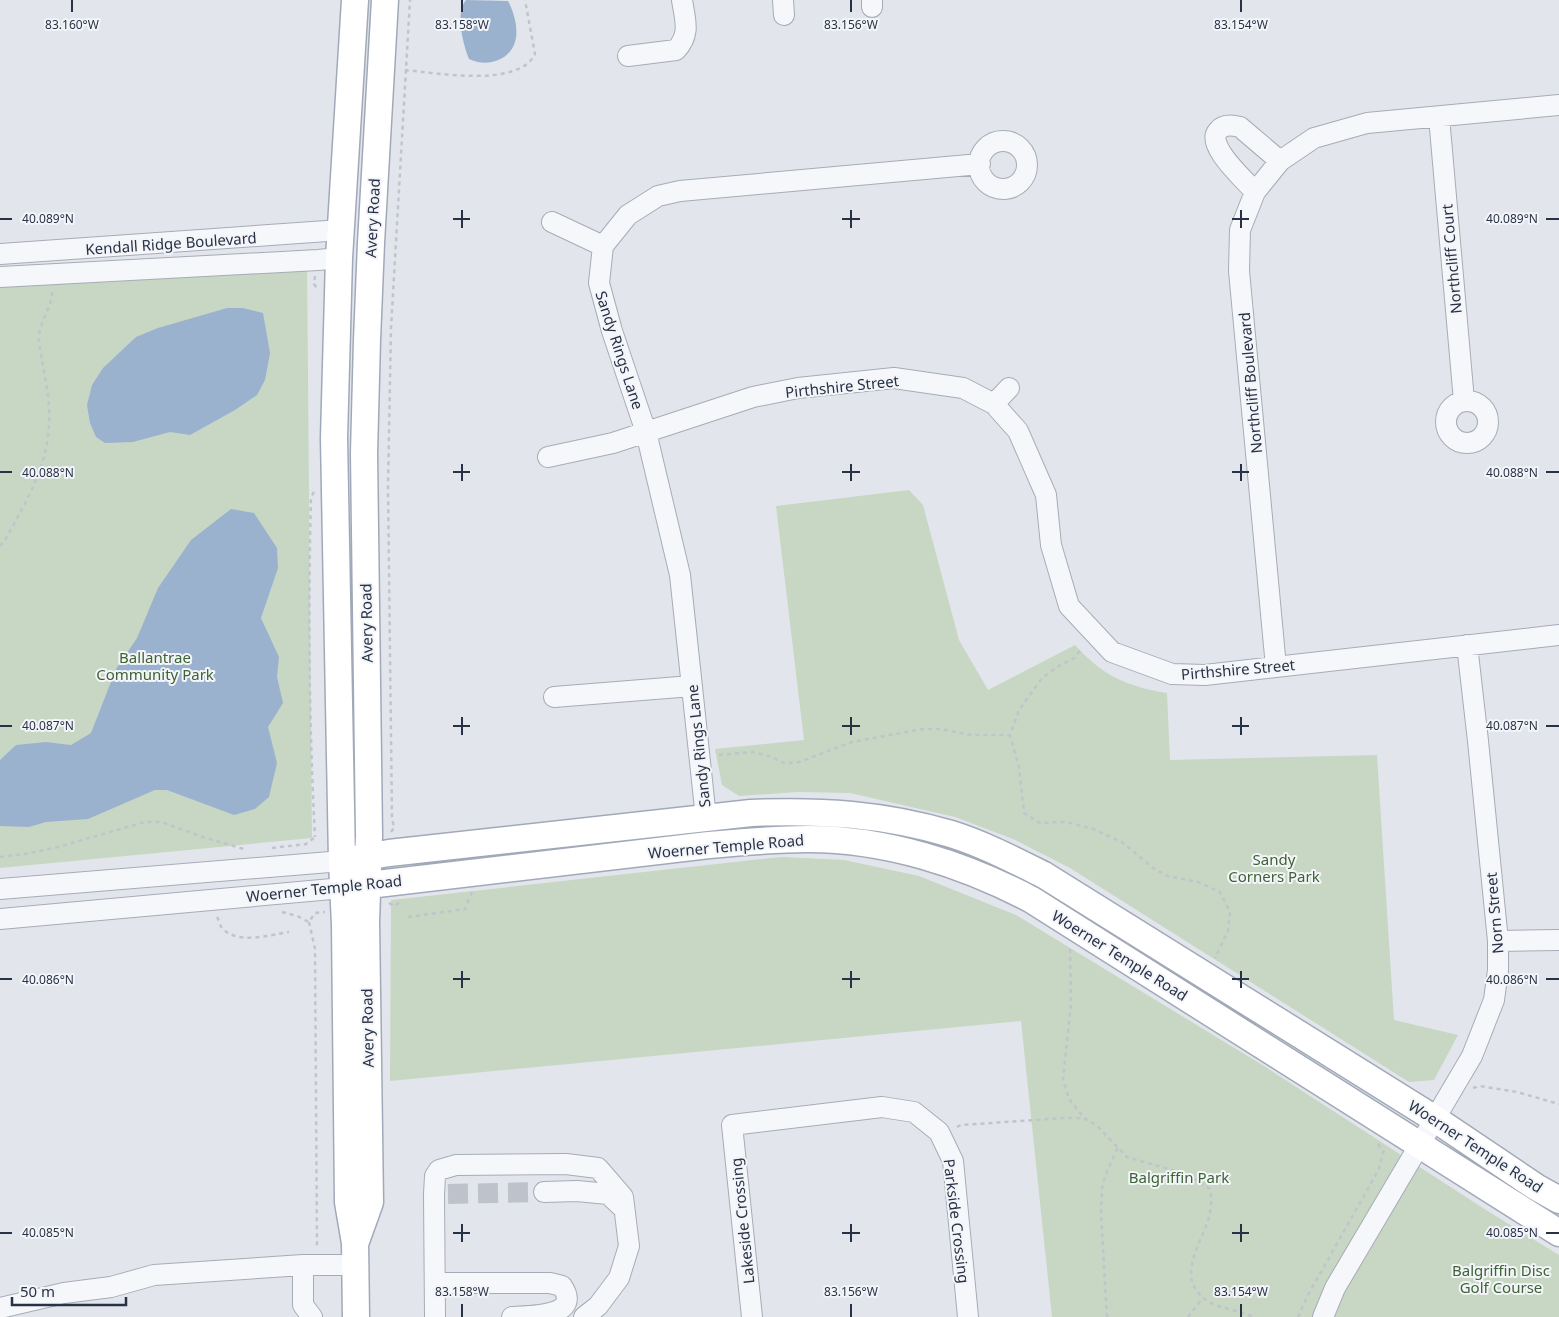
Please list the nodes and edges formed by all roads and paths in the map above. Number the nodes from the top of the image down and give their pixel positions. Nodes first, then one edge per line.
1 (355, 0) edge
2 (385, 0) edge
3 (410, 0) edge
4 (525, 0) edge
5 (682, 0) edge
6 (628, 56) dead end
7 (405, 70) junction
8 (1559, 105) edge
9 (1439, 117) junction
10 (1280, 160) junction
11 (980, 164) dead end
12 (1255, 192) junction
13 (552, 222) dead end
14 (341, 230) junction
15 (171, 242) junction
16 (603, 246) junction
17 (2, 254) edge
18 (339, 258) junction
19 (173, 268) junction
20 (51, 275) junction
21 (2, 277) edge
22 (1009, 388) dead end
23 (1464, 401) dead end
24 (994, 404) junction
25 (646, 432) junction
26 (548, 457) dead end
27 (0, 546) edge
28 (1559, 635) edge
29 (1467, 645) junction
30 (1080, 651) dead end
31 (1276, 667) junction
32 (692, 686) junction
33 (554, 697) dead end
34 (1010, 735) junction
35 (719, 755) dead end
36 (706, 818) junction
37 (390, 833) dead end
38 (315, 837) dead end
39 (265, 848) dead end
40 (256, 849) dead end
41 (368, 856) junction
42 (0, 857) edge
43 (342, 861) junction
44 (0, 889) edge
45 (464, 892) dead end
46 (356, 897) junction
47 (403, 901) dead end
48 (280, 912) dead end
49 (408, 916) dead end
50 (226, 917) dead end
51 (0, 919) edge
52 (309, 922) junction
53 (289, 932) dead end
54 (1559, 940) edge
55 (1498, 941) junction
56 (1076, 948) dead end
57 (1214, 960) dead end
58 (1470, 1094) dead end
59 (1559, 1104) edge
60 (1084, 1118) junction
61 (1435, 1119) junction
62 (732, 1125) joint
63 (942, 1137) junction
64 (1373, 1138) dead end
65 (1420, 1145) junction
66 (1118, 1148) junction
67 (1388, 1148) dead end
68 (1384, 1151) junction
69 (544, 1192) tunnel mouth
70 (1559, 1200) edge
71 (624, 1209) junction
72 (1559, 1233) edge
73 (317, 1248) dead end
74 (356, 1254) junction
75 (303, 1265) junction
76 (435, 1283) junction
77 (1203, 1298) junction
78 (0, 1308) edge
79 (312, 1317) edge
80 (356, 1317) edge
81 (435, 1317) edge
82 (512, 1317) edge
83 (584, 1317) edge
84 (752, 1317) edge
85 (968, 1317) edge
86 (1106, 1317) edge
87 (1188, 1317) edge
88 (1253, 1317) edge
89 (1298, 1317) edge
90 (1322, 1317) edge

1 - 14 main road, Avery Road
2 - 41 main road, Avery Road
3 - 7 path
4 - 7 path
5 - 6 street
7 - 37 path
8 - 9 street, Northcliff Boulevard
9 - 10 street, Northcliff Boulevard
9 - 23 street, Northcliff Court
10 - 12 street, Northcliff Boulevard
10 - 12 street
11 - 16 street
12 - 31 street, Northcliff Boulevard
13 - 16 street
14 - 15 street, Kendall Ridge Boulevard
14 - 18 main road, Avery Road
15 - 17 street, Kendall Ridge Boulevard
15 - 19 street
16 - 25 street, Sandy Rings Lane
17 - 21 street
18 - 19 street, Kendall Ridge Boulevard
18 - 43 main road, Avery Road
19 - 20 street, Kendall Ridge Boulevard
20 - 21 street, Kendall Ridge Boulevard
20 - 27 path
22 - 24 street
24 - 25 street, Pirthshire Street
24 - 31 street, Pirthshire Street
25 - 26 street, Pirthshire Street
25 - 32 street, Sandy Rings Lane
28 - 29 street, Pirthshire Street
29 - 31 street, Pirthshire Street
29 - 55 street, Norn Street
30 - 34 path
32 - 33 street
32 - 36 street, Sandy Rings Lane
34 - 35 path
34 - 57 path
36 - 41 main road, Woerner Temple Road
36 - 61 main road, Woerner Temple Road
38 - 39 path
40 - 42 path
41 - 43 main road, Woerner Temple Road
41 - 46 main road, Avery Road
43 - 44 street, Woerner Temple Road
43 - 46 main road, Avery Road
45 - 49 path
46 - 47 path
46 - 51 street, Woerner Temple Road
46 - 52 path
46 - 65 main road, Woerner Temple Road
46 - 74 main road, Avery Road
48 - 52 path
50 - 53 path
52 - 73 path
54 - 55 street
55 - 61 street, Norn Street
56 - 60 path
58 - 59 path
60 - 63 path
60 - 66 path
61 - 65 street, Norn Street
61 - 70 main road, Woerner Temple Road
62 - 63 street, Parkside Crossing
62 - 84 street, Lakeside Crossing
63 - 85 street, Parkside Crossing
64 - 68 path
65 - 72 main road, Woerner Temple Road
65 - 90 street, Norn Street
66 - 77 path
66 - 86 path
67 - 68 path
68 - 89 path
69 - 71 street
71 - 76 street
71 - 83 street
74 - 75 street
74 - 80 main road, Avery Road
75 - 78 street
75 - 79 street
76 - 81 street
76 - 82 street
77 - 87 path
77 - 88 path

